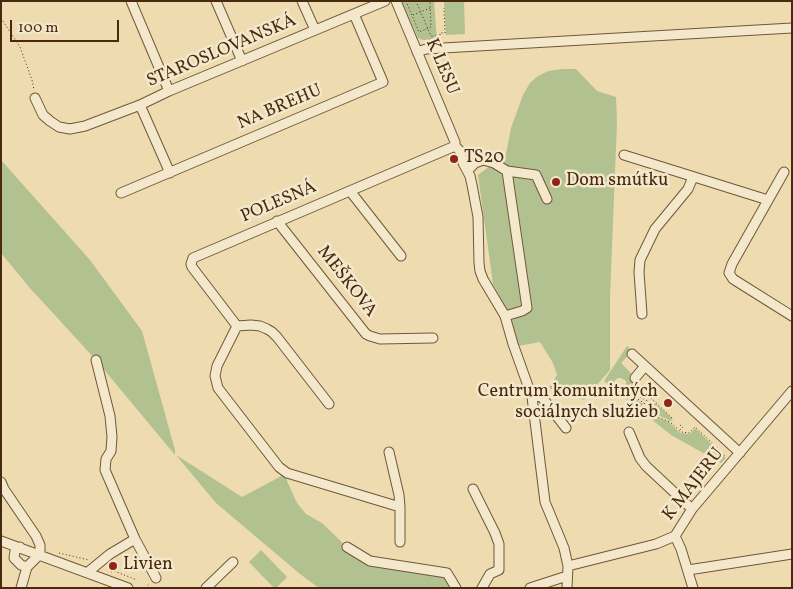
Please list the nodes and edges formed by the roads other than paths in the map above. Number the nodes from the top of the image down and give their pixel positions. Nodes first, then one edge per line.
1 (131, 1) edge
2 (216, 1) edge
3 (302, 1) edge
4 (385, 1) edge
5 (396, 1) edge
6 (354, 14) junction
7 (792, 28) edge
8 (315, 30) junction
9 (417, 52) junction
10 (242, 60) junction
11 (169, 91) junction
12 (36, 98) road end
13 (140, 104) junction
14 (455, 146) junction
15 (624, 155) dead end
16 (468, 170) junction
17 (507, 172) junction
18 (784, 172) dead end
19 (170, 173) junction
20 (693, 177) junction
21 (350, 191) junction
22 (121, 193) dead end
23 (547, 199) dead end
24 (768, 200) junction
25 (277, 221) junction
26 (401, 256) dead end
27 (642, 314) dead end
28 (505, 316) junction
29 (792, 316) edge
30 (237, 326) junction
31 (433, 338) dead end
32 (632, 354) dead end
33 (96, 360) dead end
34 (645, 366) junction
35 (635, 381) road end
36 (792, 391) edge
37 (532, 397) junction
38 (329, 404) dead end
39 (566, 428) dead end
40 (629, 432) dead end
41 (389, 452) dead end
42 (740, 453) junction
43 (1, 482) edge
44 (473, 489) dead end
45 (400, 508) junction
46 (692, 509) junction
47 (675, 536) junction
48 (135, 539) junction
49 (1, 541) edge
50 (400, 542) dead end
51 (20, 547) junction
52 (347, 547) dead end
53 (40, 554) junction
54 (792, 554) edge
55 (233, 562) dead end
56 (568, 566) junction
57 (28, 567) junction
58 (688, 570) junction
59 (88, 572) junction
60 (567, 576) junction
61 (156, 578) dead end
62 (20, 588) edge
63 (128, 588) edge
64 (206, 588) edge
65 (456, 588) edge
66 (482, 588) edge
67 (530, 588) edge
68 (567, 588) edge
69 (692, 588) edge

1 - 11 street
2 - 10 street
3 - 8 street
4 - 6 street, STAROSLOVANSKÁ
5 - 9 street, K LESU
6 - 8 street, STAROSLOVANSKÁ
6 - 19 street, NA BREHU
7 - 9 street
8 - 10 street, STAROSLOVANSKÁ
9 - 14 street, K LESU
10 - 11 street, STAROSLOVANSKÁ
11 - 13 street, STAROSLOVANSKÁ
12 - 13 street
13 - 19 street, STAROSLOVANSKÁ
14 - 16 street, K LESU
14 - 21 street, POLESNÁ
15 - 20 street
16 - 17 street
16 - 28 street, K LESU
17 - 23 street
17 - 28 street
18 - 24 street
19 - 22 street, NA BREHU
20 - 24 street
20 - 27 street
21 - 25 street, POLESNÁ
21 - 26 street
24 - 29 street
25 - 30 street, POLESNÁ
25 - 31 street, MEŠKOVA
28 - 37 street, K LESU
30 - 38 street
30 - 45 street
32 - 34 street
33 - 48 street
34 - 35 street
34 - 42 street
36 - 42 street, K MAJERU
37 - 39 street
37 - 56 street, K LESU
40 - 46 street
41 - 45 street
42 - 46 street, K MAJERU
43 - 53 street
44 - 66 street
45 - 50 street
46 - 47 street, K MAJERU
47 - 56 street, K MAJERU
47 - 58 street
48 - 59 street
48 - 61 street
49 - 51 street
51 - 53 street
51 - 57 street
52 - 65 street
53 - 57 street
53 - 59 street
54 - 58 street
55 - 64 street
56 - 60 street
57 - 62 street
58 - 69 street
59 - 63 street
60 - 67 street
60 - 68 street

